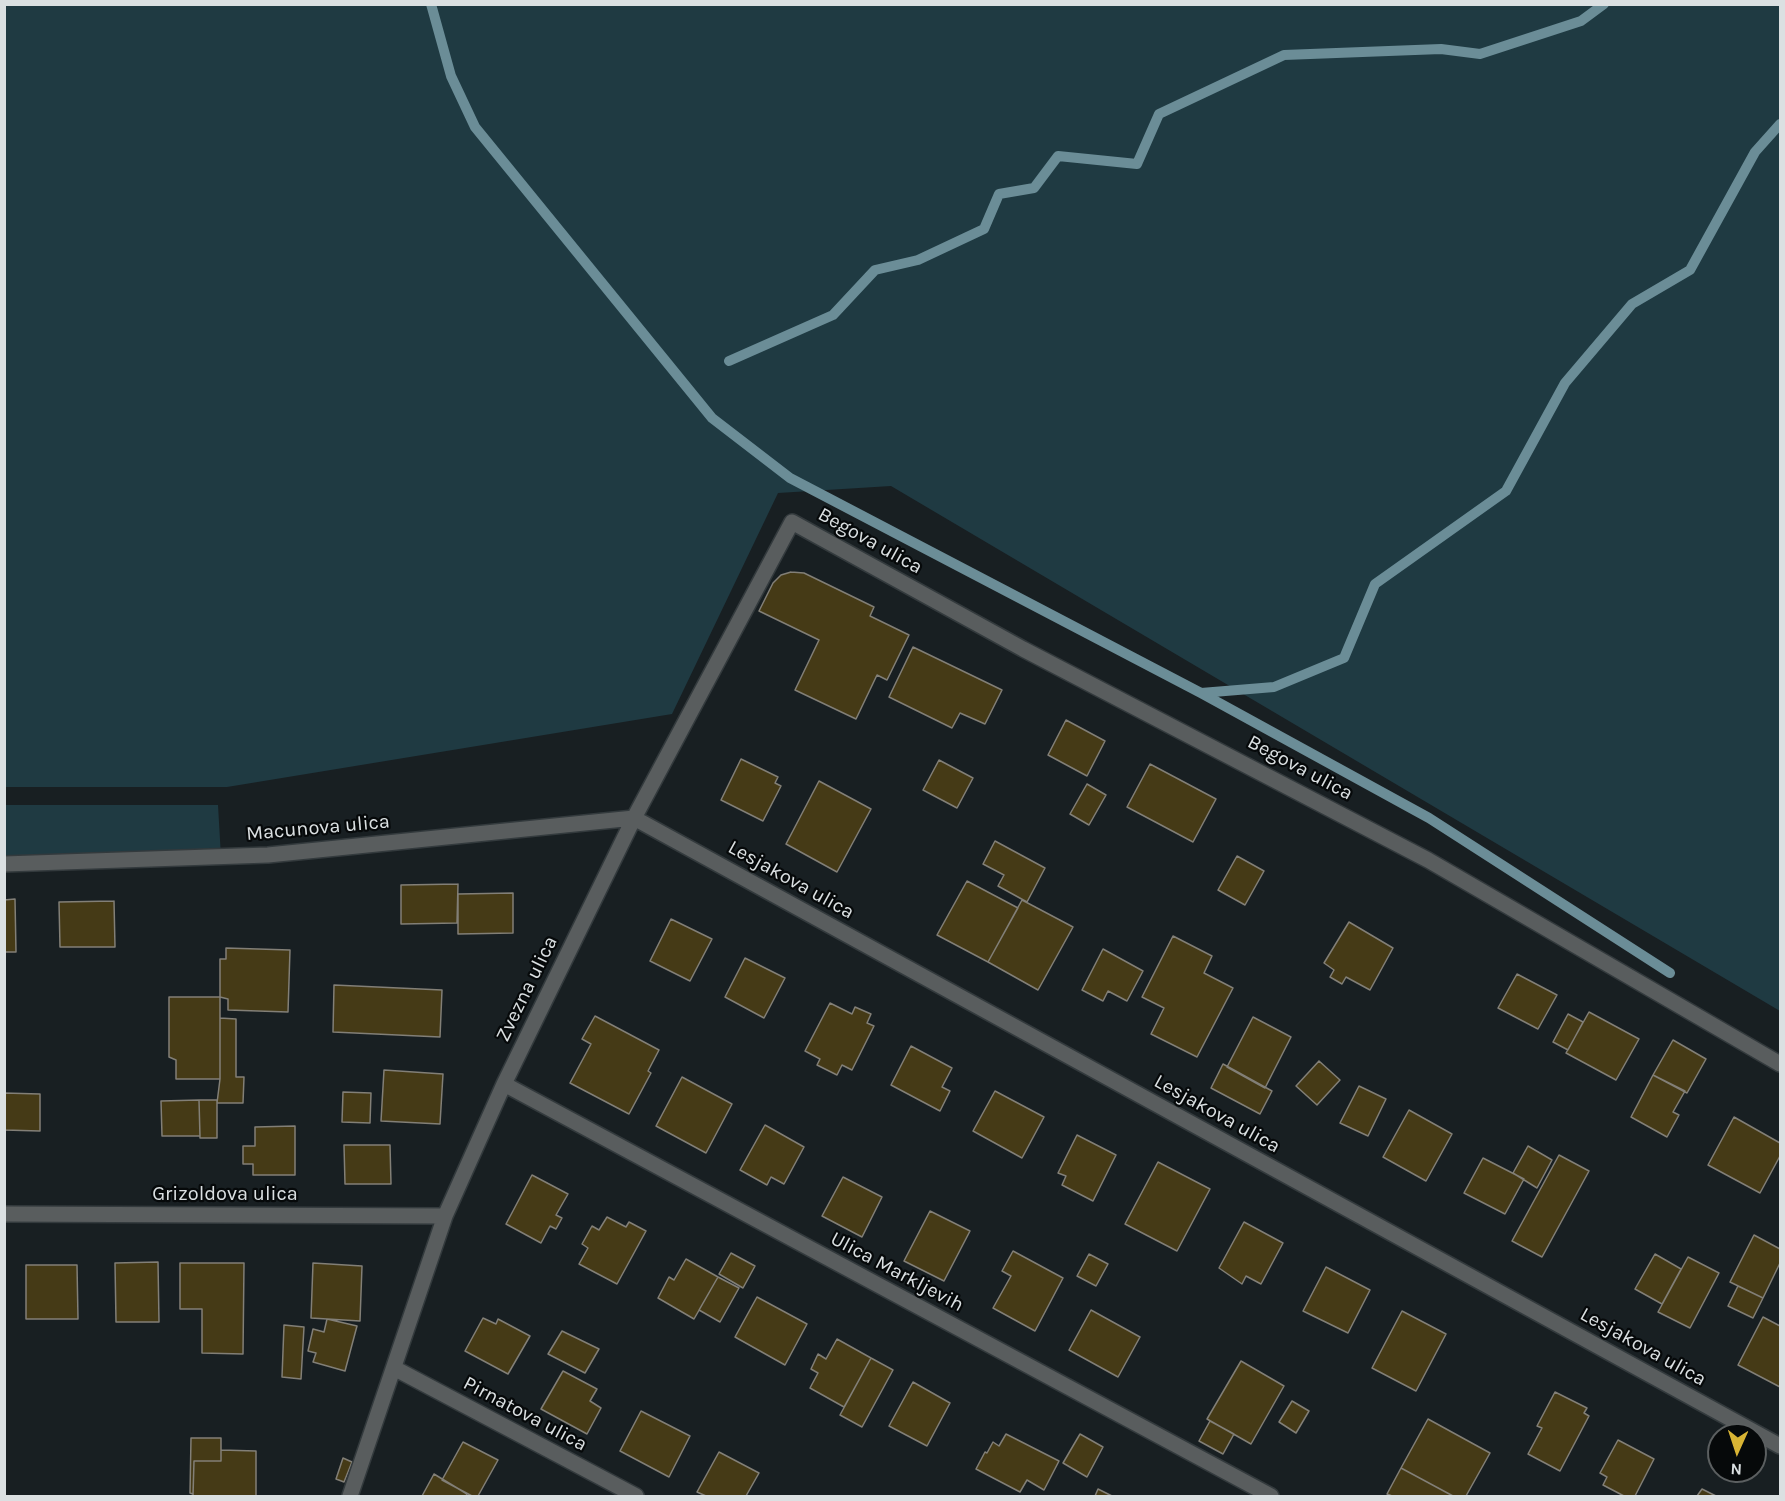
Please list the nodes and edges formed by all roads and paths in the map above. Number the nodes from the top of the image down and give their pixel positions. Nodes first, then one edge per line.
1 (792, 522) joint
2 (634, 818) junction
3 (4, 864) edge
4 (1780, 1064) edge
5 (504, 1084) junction
6 (4, 1214) edge
7 (445, 1216) junction
8 (394, 1368) junction
9 (1780, 1446) edge
10 (350, 1497) edge
11 (636, 1497) edge
12 (1270, 1497) edge

1 - 2 street, Zvezna ulica
1 - 4 street, Begova ulica
2 - 3 street, Macunova ulica
2 - 5 street, Zvezna ulica
2 - 9 street, Lesjakova ulica
5 - 7 street, Zvezna ulica
5 - 12 street, Ulica Markljevih
6 - 7 street, Grizoldova ulica
7 - 8 street, Zvezna ulica
8 - 10 street, Zvezna ulica
8 - 11 street, Pirnatova ulica

